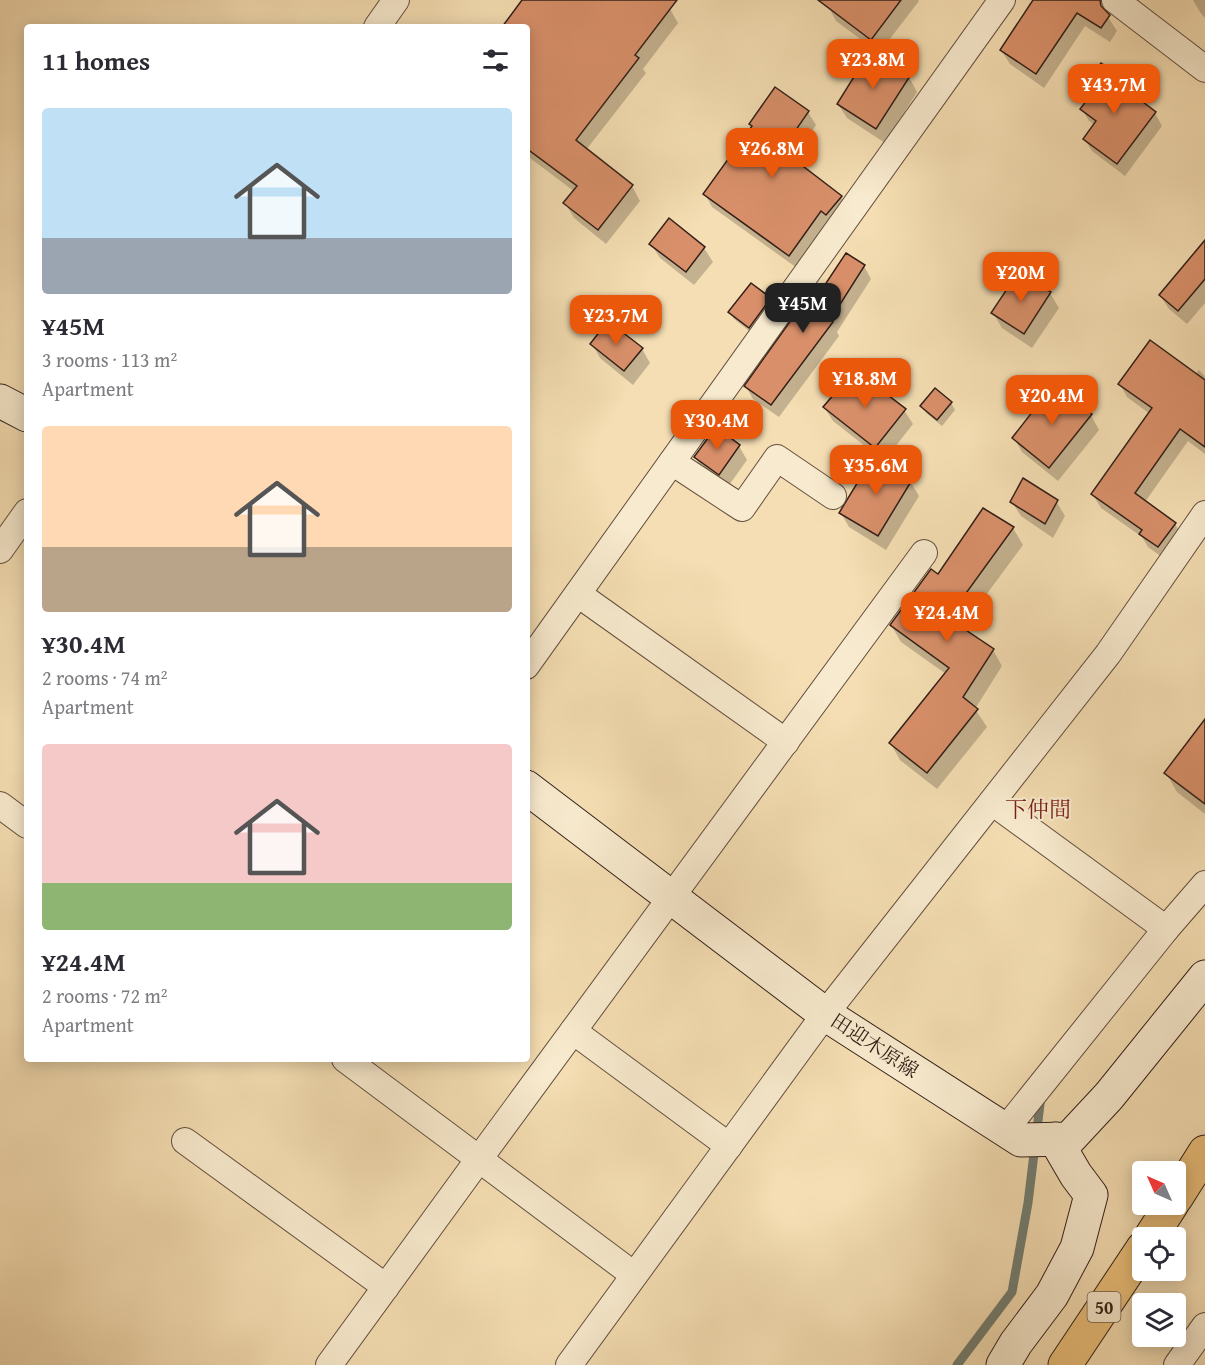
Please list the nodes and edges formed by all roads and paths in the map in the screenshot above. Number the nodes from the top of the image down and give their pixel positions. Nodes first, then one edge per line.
1 (396, 0) edge
2 (1002, 0) edge
3 (1115, 0) edge
4 (379, 24) edge
5 (1205, 69) edge
6 (0, 401) edge
7 (24, 413) edge
8 (672, 462) junction
9 (833, 496) dead end
10 (1205, 514) edge
11 (24, 516) edge
12 (0, 550) edge
13 (924, 553) dead end
14 (578, 594) junction
15 (530, 660) edge
16 (786, 742) junction
17 (530, 789) edge
18 (992, 802) junction
19 (0, 805) edge
20 (24, 823) edge
21 (1205, 884) edge
22 (672, 897) junction
23 (1166, 929) junction
24 (1205, 977) edge
25 (825, 1014) junction
26 (573, 1031) junction
27 (349, 1062) edge
28 (1013, 1135) junction
29 (1055, 1139) junction
30 (185, 1141) dead end
31 (729, 1146) junction
32 (1205, 1152) edge
33 (479, 1159) junction
34 (1186, 1182) edge
35 (1132, 1264) edge
36 (634, 1275) junction
37 (386, 1287) junction
38 (1205, 1326) edge
39 (329, 1365) edge
40 (569, 1365) edge
41 (1003, 1365) edge
42 (1065, 1365) edge
43 (1177, 1365) edge

1 - 4 street
2 - 8 street
3 - 5 street
6 - 7 main road
8 - 9 street
8 - 14 street
10 - 18 street
11 - 12 street
13 - 16 street
14 - 15 street
14 - 16 street
16 - 22 street
17 - 22 main road, 田迎木原線
18 - 23 street
18 - 25 street
19 - 20 street
21 - 23 street
22 - 25 main road, 田迎木原線
22 - 26 street
23 - 28 street
24 - 29 main road
25 - 28 main road, 田迎木原線
25 - 31 street
26 - 31 street
26 - 33 street
27 - 33 street
28 - 29 main road
29 - 41 main road
30 - 37 street
31 - 36 street
32 - 34 main road
33 - 36 street
33 - 37 street
35 - 42 main road, 50
36 - 40 street
37 - 39 street
38 - 43 street

